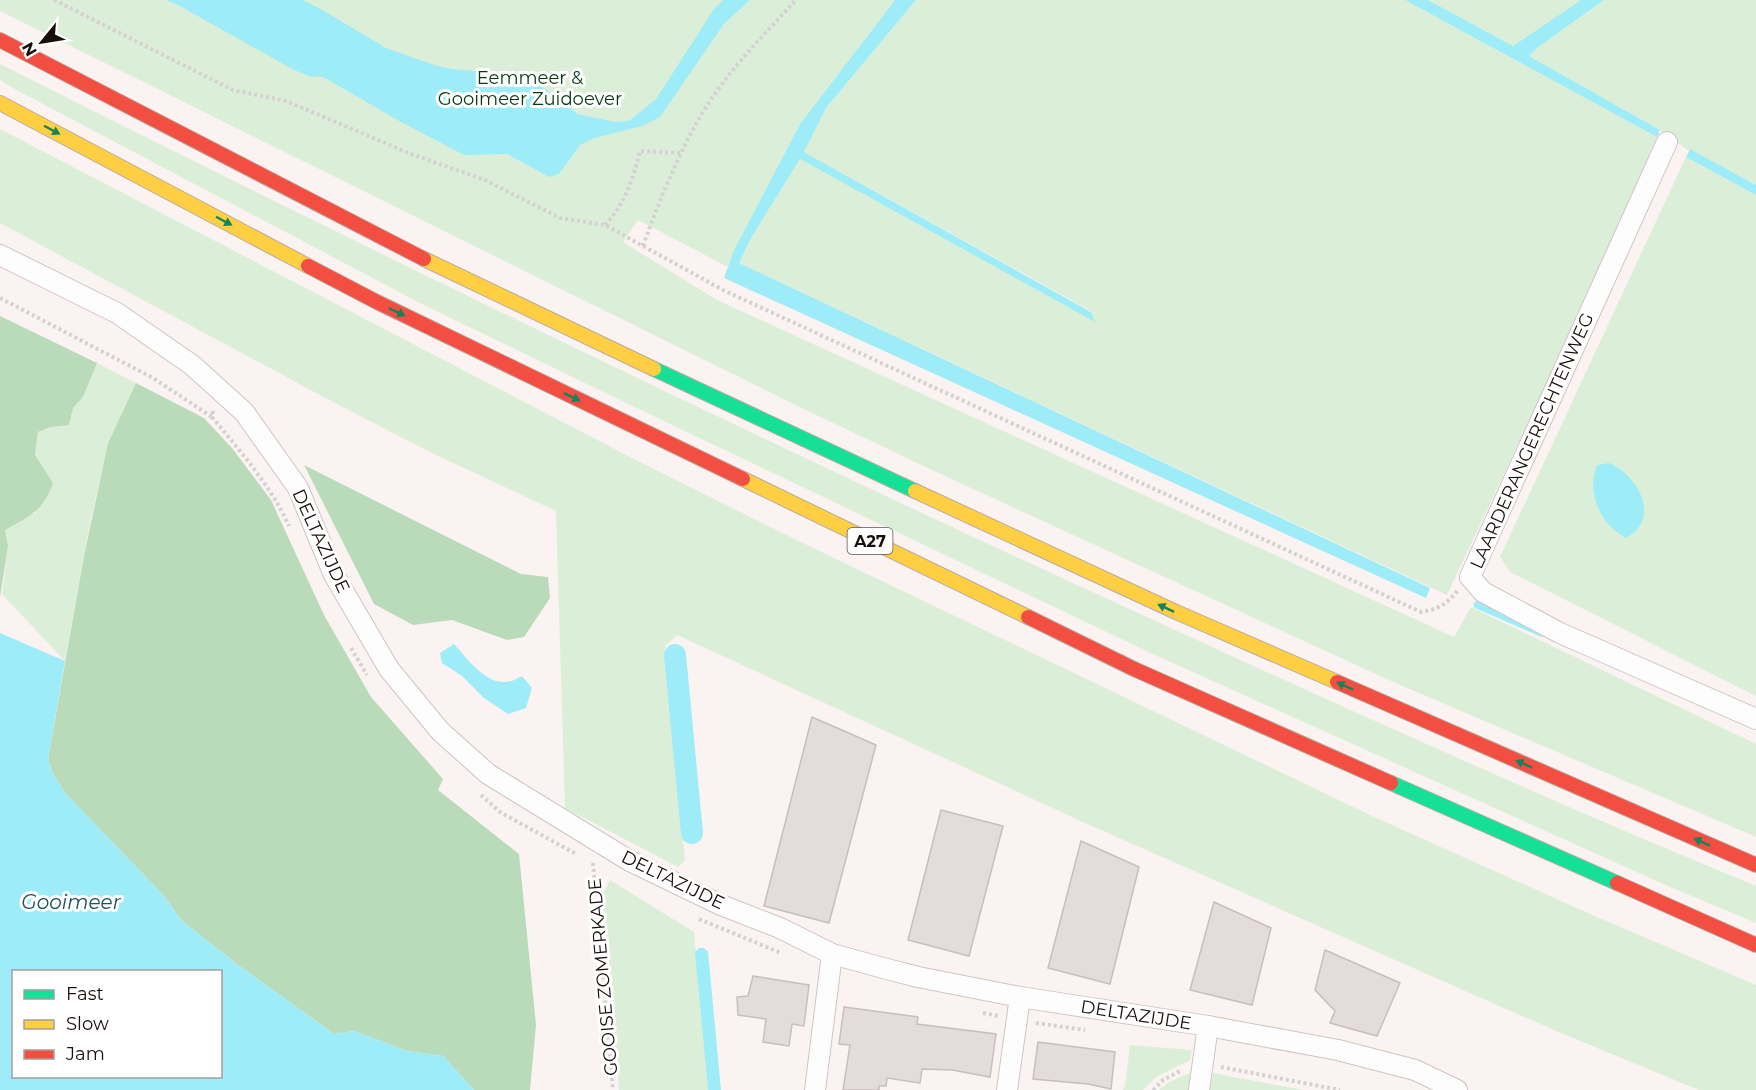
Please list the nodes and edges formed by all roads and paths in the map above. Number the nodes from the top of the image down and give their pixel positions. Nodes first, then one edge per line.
1 (54, 0) edge
2 (796, 0) edge
3 (0, 40) edge
4 (0, 103) edge
5 (1667, 142) dead end
6 (682, 153) junction
7 (605, 225) junction
8 (643, 246) junction
9 (0, 255) edge
10 (0, 298) edge
11 (212, 417) dead end
12 (1470, 577) junction
13 (1756, 719) edge
14 (593, 863) dead end
15 (1756, 866) edge
16 (1756, 945) edge
17 (832, 954) junction
18 (1020, 997) junction
19 (1208, 1026) junction
20 (1200, 1079) edge
21 (613, 1090) edge
22 (815, 1090) edge
23 (1007, 1090) edge
24 (1153, 1090) edge
25 (1340, 1090) edge
26 (1457, 1090) edge

1 - 7 path
2 - 6 path
15 -> 3 highway
4 -> 16 highway, A27
5 - 12 street, LAARDERANGERECHTENWEG
6 - 7 path
6 - 8 path
7 - 8 path
8 - 12 path
9 - 17 street, DELTAZIJDE
10 - 11 path
12 - 13 street, LAARDERANGERECHTENWEG
14 - 21 path, GOOISE ZOMERKADE
17 - 18 street, DELTAZIJDE
17 - 22 street
18 - 19 street, DELTAZIJDE
18 - 23 street
19 - 20 street
19 - 26 street, DELTAZIJDE
20 - 24 path
20 - 25 path

